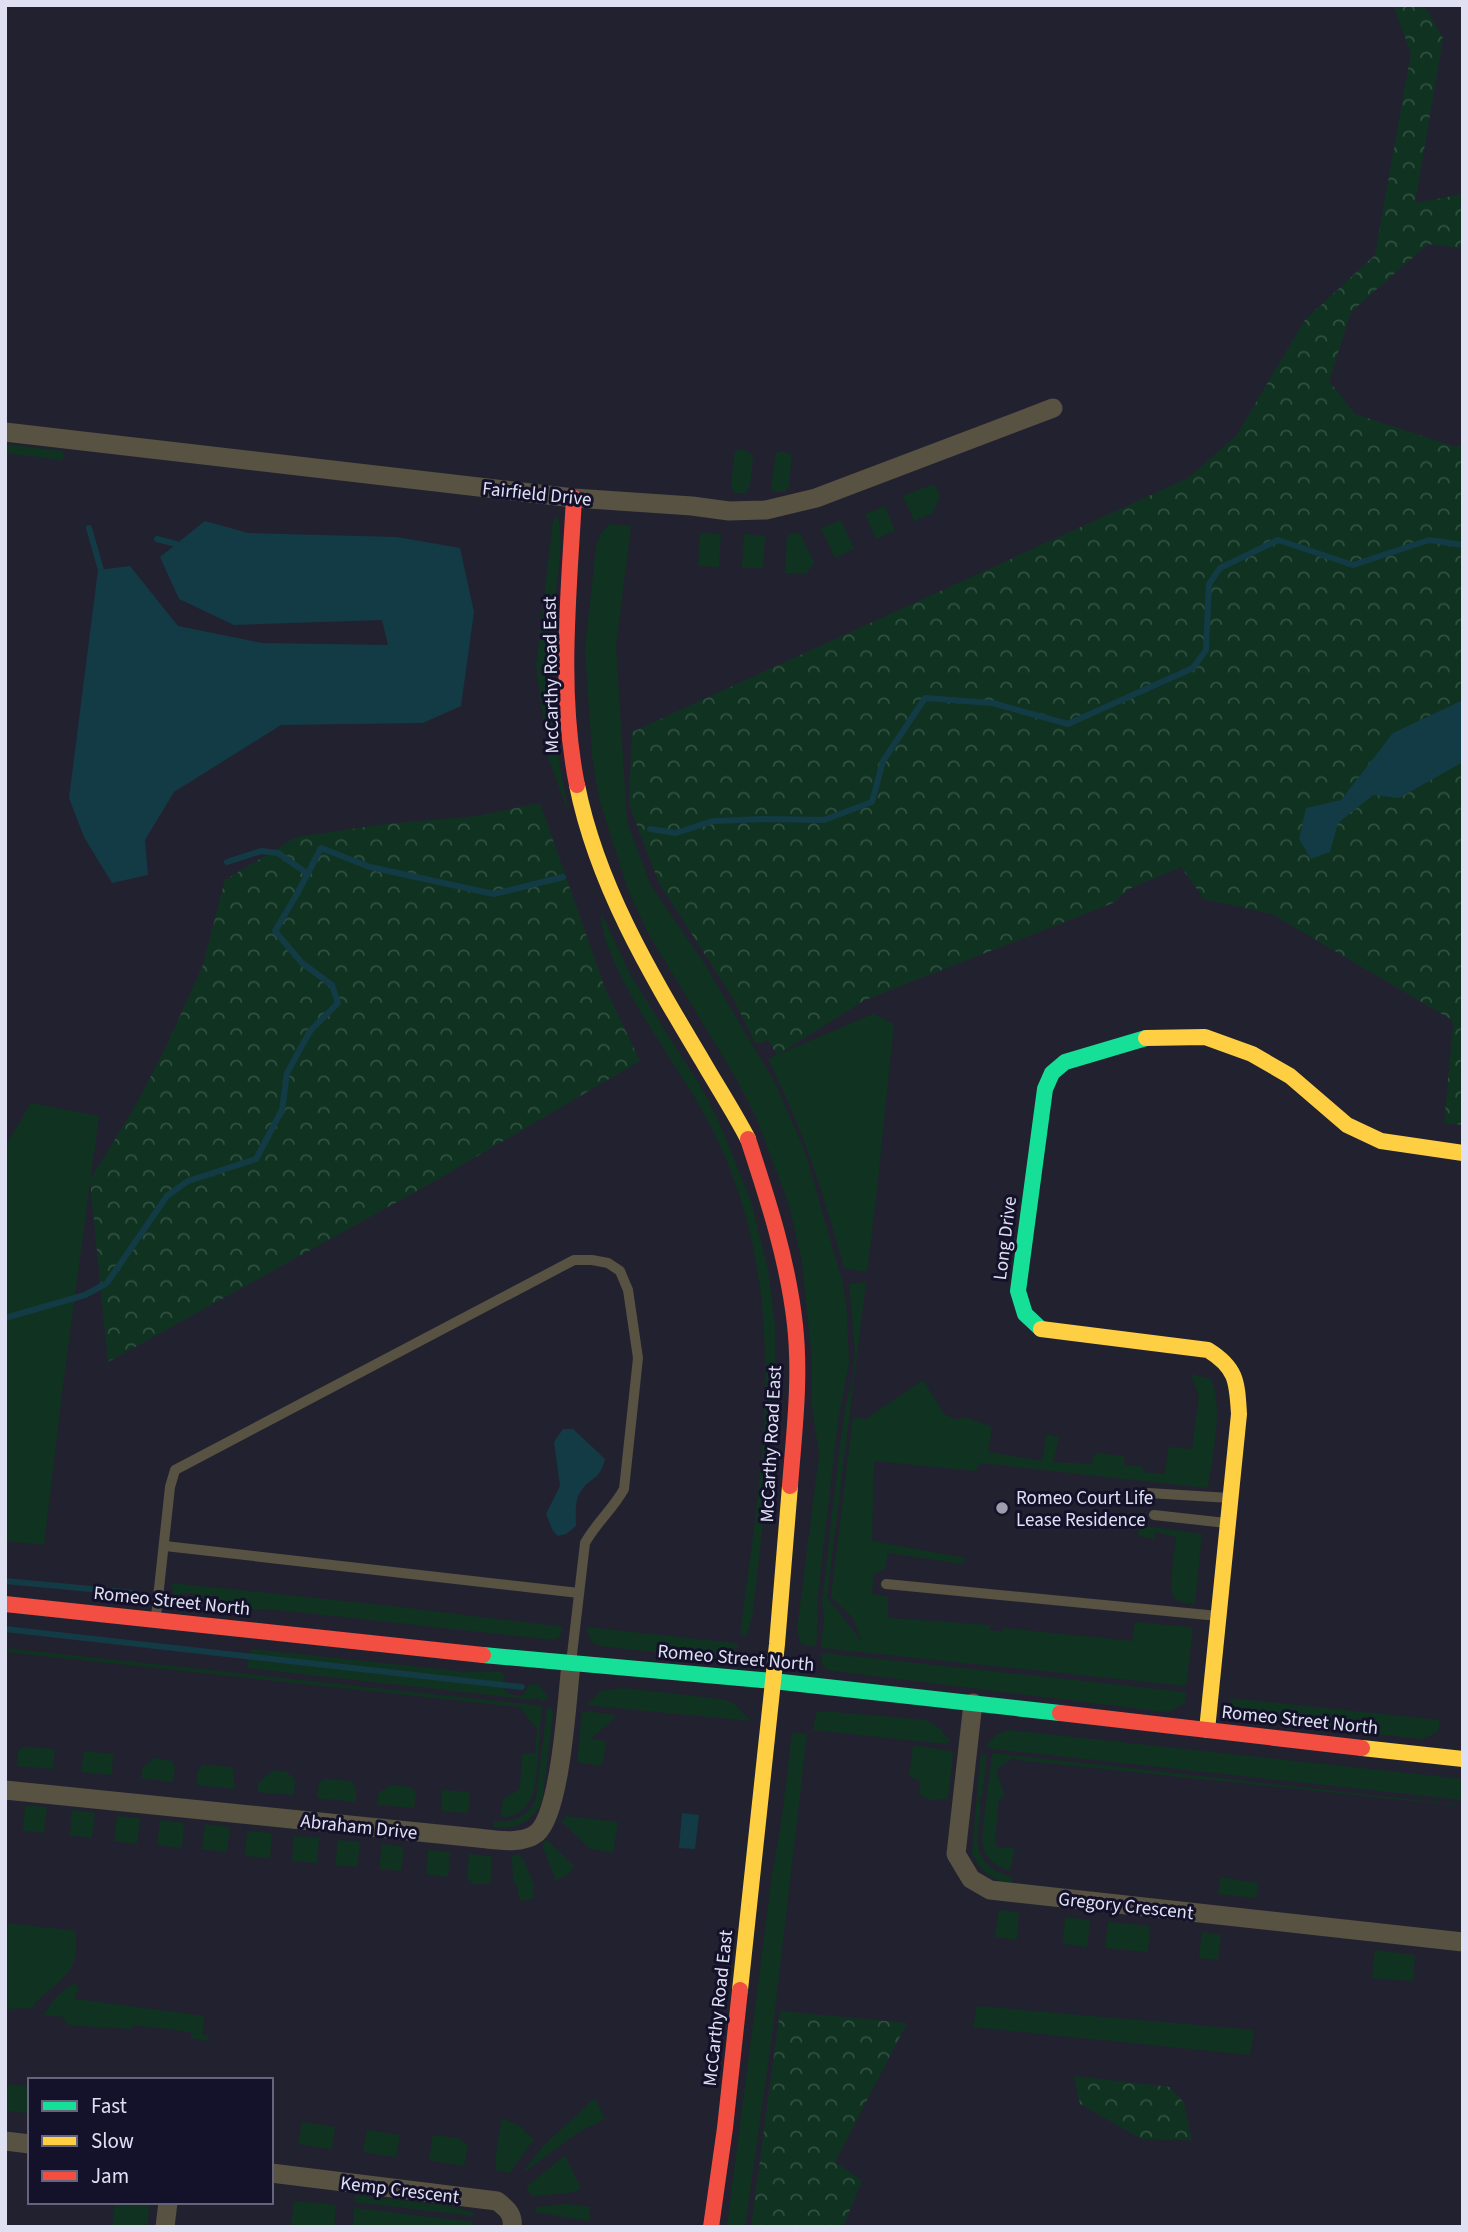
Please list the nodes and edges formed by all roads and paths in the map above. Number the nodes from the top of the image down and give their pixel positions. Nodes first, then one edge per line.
1 (1053, 408) dead end
2 (5, 432) edge
3 (574, 498) junction
4 (1463, 1153) edge
5 (1148, 1493) dead end
6 (1230, 1498) junction
7 (1154, 1515) dead end
8 (1228, 1523) junction
9 (165, 1546) junction
10 (886, 1584) dead end
11 (579, 1593) junction
12 (5, 1604) edge
13 (1218, 1616) junction
14 (155, 1619) junction
15 (571, 1664) junction
16 (773, 1681) junction
17 (972, 1703) junction
18 (1207, 1730) junction
19 (1463, 1759) edge
20 (5, 1790) edge
21 (1463, 1942) edge
22 (5, 2141) edge
23 (28, 2144) edge
24 (273, 2173) edge
25 (168, 2204) edge
26 (165, 2227) edge
27 (512, 2227) edge
28 (711, 2227) edge

1 - 3 street, Fairfield Drive
2 - 3 street, Fairfield Drive
3 - 16 street, McCarthy Road East
4 - 6 street, Long Drive
5 - 6 lane
6 - 8 street, Long Drive
7 - 8 lane
8 - 13 street, Long Drive
9 - 11 lane
9 - 11 lane
9 - 14 lane
10 - 13 lane
11 - 15 lane
12 - 14 street, Romeo Street North
13 - 18 street, Long Drive
14 - 15 street, Romeo Street North
15 - 16 street, Romeo Street North
15 - 20 street, Abraham Drive
16 - 17 street, Romeo Street North
16 - 28 street, McCarthy Road East
17 - 18 street, Romeo Street North
17 - 21 street, Gregory Crescent
18 - 19 street, Romeo Street North
22 - 23 street
24 - 27 street, Kemp Crescent
25 - 26 street

